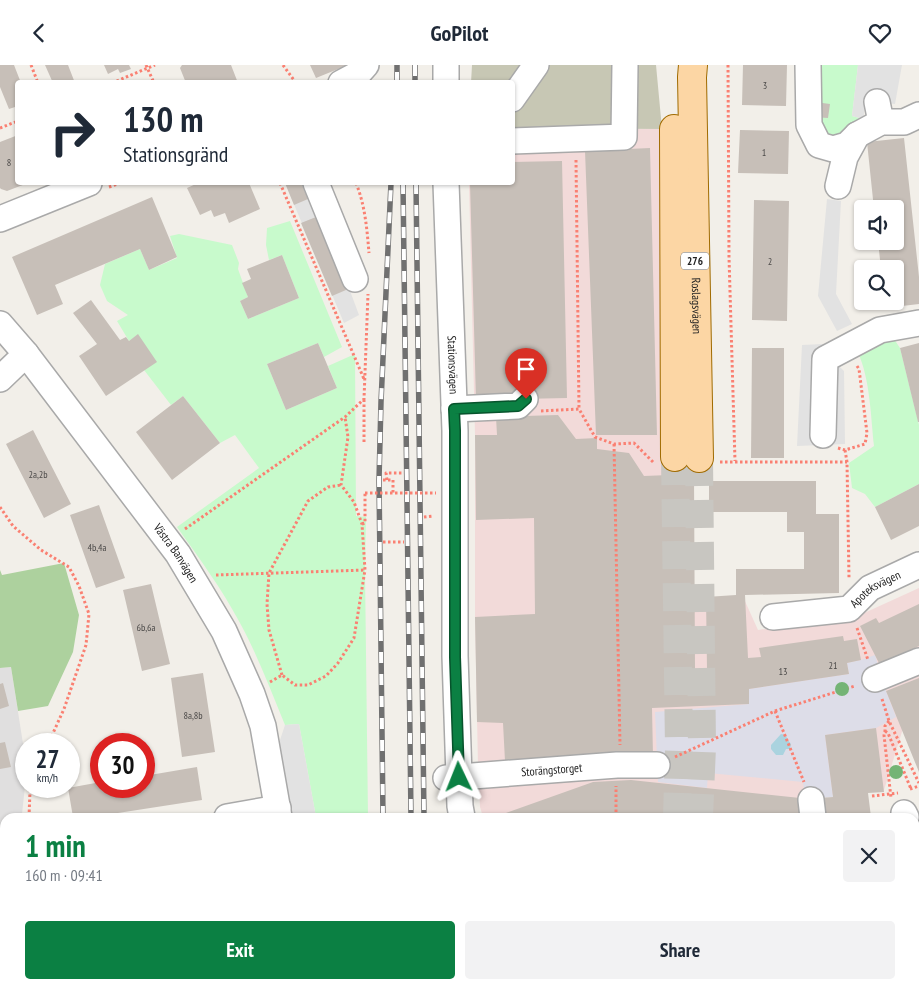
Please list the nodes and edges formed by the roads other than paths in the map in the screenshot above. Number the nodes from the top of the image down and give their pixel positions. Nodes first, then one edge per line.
1 (366, 65) edge
2 (446, 65) edge
3 (536, 65) edge
4 (625, 65) edge
5 (674, 65) edge
6 (693, 65) edge
7 (808, 65) edge
8 (347, 80) edge
9 (446, 80) edge
10 (515, 95) edge
11 (919, 115) edge
12 (857, 135) junction
13 (515, 141) edge
14 (84, 185) edge
15 (317, 185) edge
16 (446, 185) edge
17 (838, 186) dead end
18 (0, 219) edge
19 (364, 275) road end
20 (919, 323) edge
21 (0, 324) edge
22 (26, 354) junction
23 (0, 379) edge
24 (529, 405) road end
25 (454, 409) junction
26 (823, 435) road end
27 (919, 565) edge
28 (773, 617) dead end
29 (919, 661) edge
30 (875, 679) road end
31 (657, 765) road end
32 (452, 777) junction
33 (278, 813) edge
34 (461, 813) edge

1 - 8 street
2 - 9 street
3 - 10 street
4 - 13 street
5 - 6 main road, Roslagsvägen / 276
7 - 12 street
11 - 12 street
12 - 17 street
14 - 18 street
15 - 19 street
16 - 25 street, Stationsvägen
20 - 26 street
21 - 22 street, Västra Banvägen
22 - 23 street
22 - 33 street, Västra Banvägen
24 - 25 street
25 - 32 street, Stationsvägen
27 - 28 street, Apoteksvägen
29 - 30 street
31 - 32 street, Storängstorget
32 - 34 street, Stationsvägen

